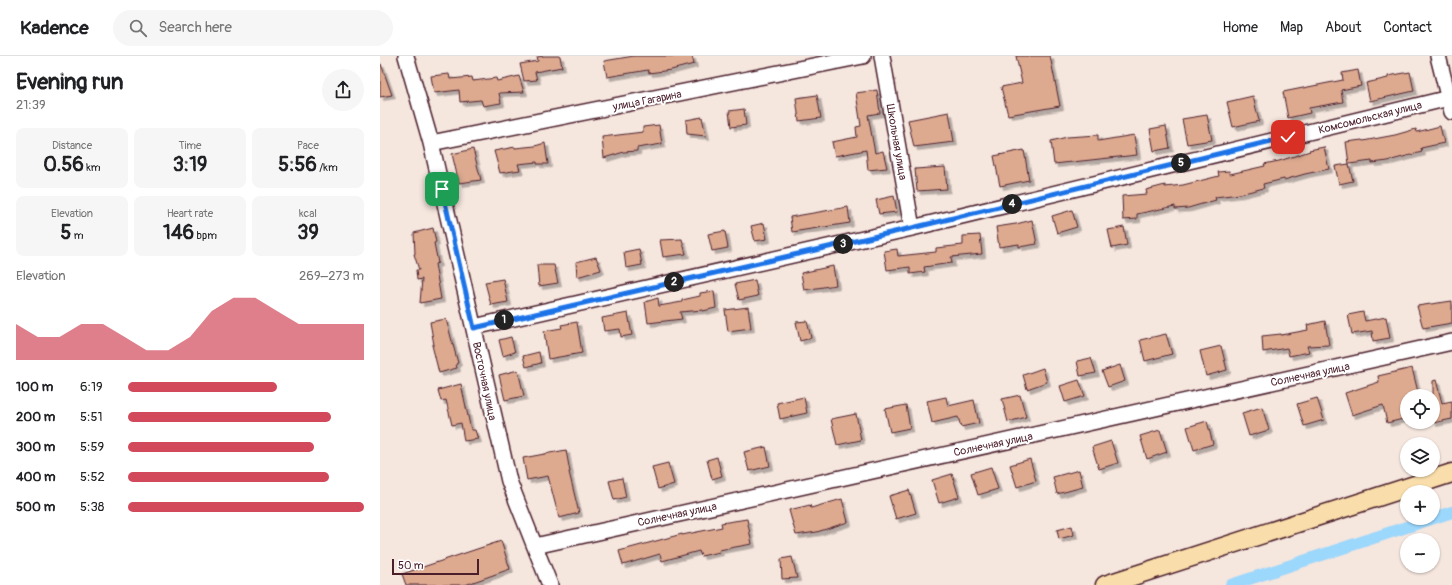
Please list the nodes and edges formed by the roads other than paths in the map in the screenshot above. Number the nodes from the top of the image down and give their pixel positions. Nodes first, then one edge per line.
1 (406, 56) edge
2 (863, 56) edge
3 (882, 56) edge
4 (1438, 56) edge
5 (1450, 105) edge
6 (431, 143) junction
7 (912, 228) junction
8 (474, 328) junction
9 (1452, 342) edge
10 (1452, 473) edge
11 (535, 546) junction
12 (550, 585) edge
13 (1105, 585) edge

1 - 6 street, Восточная улица
2 - 6 street, улица Гагарина
3 - 7 street, Школьная улица
4 - 5 street
5 - 7 street, Комсомольская улица
6 - 8 street, Восточная улица
7 - 8 street, Комсомольская улица
8 - 11 street, Восточная улица
9 - 11 street, Солнечная улица
10 - 13 main road
11 - 12 street, Восточная улица

